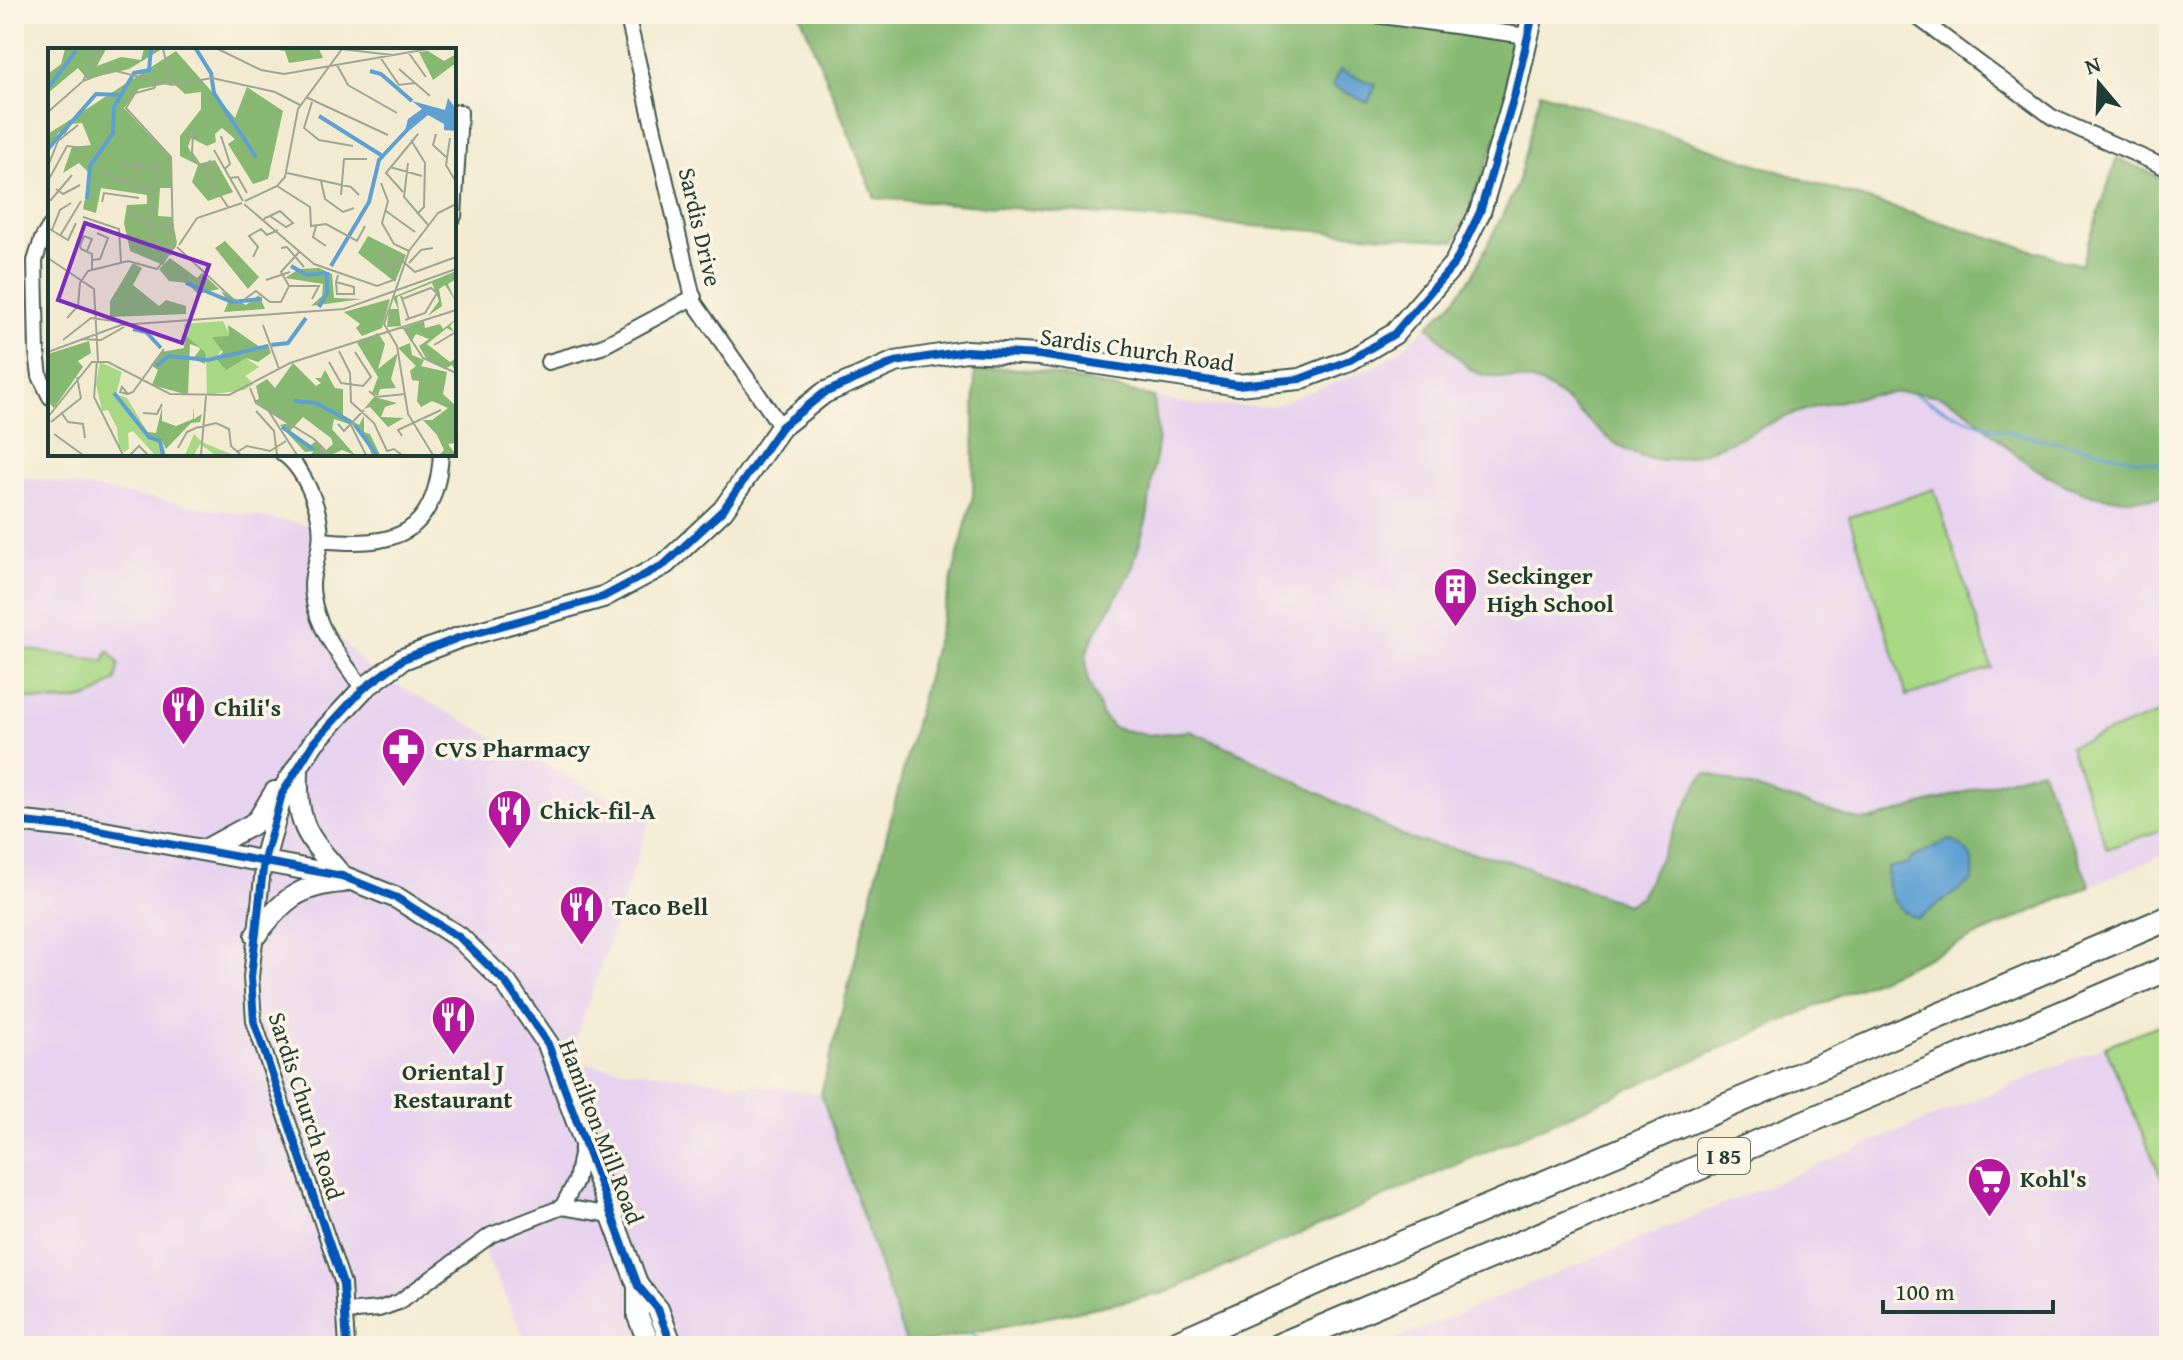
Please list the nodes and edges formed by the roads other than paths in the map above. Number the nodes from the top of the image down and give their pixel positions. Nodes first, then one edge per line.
1 (627, 14) edge
2 (1368, 14) edge
3 (1533, 14) edge
4 (1913, 14) edge
5 (1414, 18) edge
6 (1527, 36) junction
7 (456, 112) edge
8 (2169, 169) edge
9 (456, 181) edge
10 (48, 229) edge
11 (694, 297) junction
12 (548, 362) dead end
13 (48, 393) edge
14 (781, 427) junction
15 (287, 456) edge
16 (441, 456) edge
17 (321, 540) junction
18 (363, 689) junction
19 (293, 775) junction
20 (14, 821) edge
21 (205, 850) junction
22 (264, 860) junction
23 (350, 878) junction
24 (2169, 918) edge
25 (256, 935) junction
26 (2169, 968) edge
27 (584, 1141) junction
28 (562, 1207) junction
29 (611, 1215) junction
30 (1546, 1232) junction
31 (638, 1286) junction
32 (345, 1312) junction
33 (1179, 1341) edge
34 (347, 1346) edge
35 (650, 1346) edge
36 (672, 1346) edge
37 (1150, 1346) edge
38 (1279, 1346) edge
39 (1321, 1346) edge

1 - 11 street, Sardis Drive
2 - 5 street
3 - 6 street, Sardis Church Road
4 - 8 street
5 - 6 street
6 - 14 street, Sardis Church Road
7 - 9 street
10 - 13 street
11 - 12 street
11 - 14 street, Sardis Drive
14 - 18 street, Sardis Church Road
15 - 17 street
16 - 17 street
17 - 18 street
18 - 19 street, Sardis Church Road
19 - 21 street
19 - 22 street, Sardis Church Road
19 - 23 street
20 - 21 street, Hamilton Mill Road
21 - 22 street, Hamilton Mill Road
22 - 23 street, Hamilton Mill Road
22 - 25 street, Sardis Church Road
23 - 25 street
23 - 27 street, Hamilton Mill Road
24 - 33 highway, I 85
25 - 32 street, Sardis Church Road
26 - 30 highway, I 85
27 - 28 street
27 - 29 street, Hamilton Mill Road
28 - 29 street
28 - 32 street
29 - 31 street, Hamilton Mill Road
30 - 38 highway, I 85
30 - 39 highway
31 - 35 street, Hamilton Mill Road
31 - 36 street, Hamilton Mill Road
32 - 34 street, Sardis Church Road
33 - 37 highway

